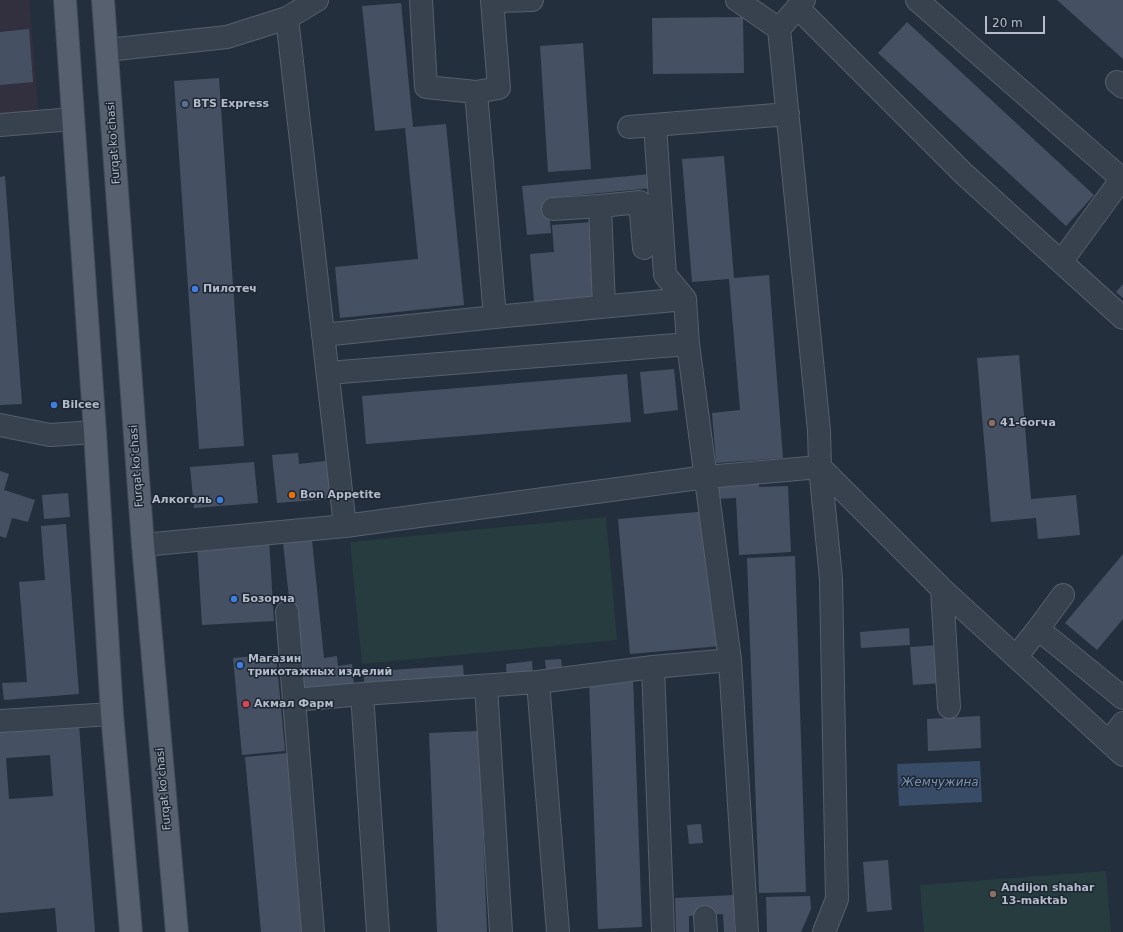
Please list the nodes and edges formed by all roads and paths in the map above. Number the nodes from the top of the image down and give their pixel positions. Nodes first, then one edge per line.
1 (65, 0) edge
2 (103, 0) edge
3 (317, 0) edge
4 (421, 0) edge
5 (492, 0) edge
6 (532, 0) edge
7 (737, 0) edge
8 (917, 0) edge
9 (801, 4) edge
10 (287, 18) junction
11 (779, 29) junction
12 (107, 50) junction
13 (476, 92) junction
14 (788, 114) junction
15 (74, 119) junction
16 (0, 125) edge
17 (654, 125) junction
18 (629, 127) dead end
19 (1123, 178) edge
20 (600, 206) junction
21 (553, 209) dead end
22 (644, 248) dead end
23 (1061, 262) junction
24 (684, 299) junction
25 (604, 306) junction
26 (495, 317) junction
27 (1123, 318) edge
28 (323, 335) junction
29 (688, 344) junction
30 (328, 373) junction
31 (0, 425) edge
32 (95, 432) junction
33 (820, 467) junction
34 (706, 477) junction
35 (345, 526) junction
36 (143, 545) junction
37 (942, 590) junction
38 (1063, 595) dead end
39 (287, 612) dead end
40 (1038, 629) junction
41 (1016, 657) junction
42 (730, 660) junction
43 (653, 667) junction
44 (538, 682) junction
45 (486, 686) junction
46 (362, 694) junction
47 (1123, 698) edge
48 (294, 700) junction
49 (949, 707) dead end
50 (112, 714) junction
51 (0, 720) edge
52 (1123, 723) edge
53 (1116, 749) edge
54 (131, 932) edge
55 (178, 932) edge
56 (314, 932) edge
57 (378, 932) edge
58 (500, 932) edge
59 (558, 932) edge
60 (663, 932) edge
61 (747, 932) edge
62 (824, 932) edge

1 - 15 main road
2 - 12 main road, Furqat ko'chasi
3 - 10 street
4 - 13 street
5 - 6 street
5 - 13 street
7 - 11 street
8 - 19 street
9 - 11 street
9 - 23 street
10 - 12 street
10 - 28 street
11 - 14 street
12 - 36 main road, Furqat ko'chasi
13 - 26 street
14 - 17 street
14 - 33 street
15 - 16 street
15 - 32 main road
17 - 18 street
17 - 24 street
19 - 23 street
20 - 21 street
20 - 22 street
20 - 25 street
23 - 27 street
24 - 25 street
24 - 29 street
25 - 26 street
26 - 28 street
28 - 30 street
29 - 30 street
29 - 34 street
30 - 35 street
31 - 32 street
32 - 50 main road
33 - 34 street
33 - 37 street
33 - 62 street
34 - 35 street
34 - 42 street
35 - 36 street
36 - 55 main road, Furqat ko'chasi
37 - 41 street
37 - 49 street
38 - 40 street
39 - 48 street
40 - 41 street
40 - 47 street
41 - 53 street
42 - 43 street
42 - 61 street
43 - 44 street
43 - 60 street
44 - 45 street
44 - 59 street
45 - 46 street
45 - 58 street
46 - 48 street
46 - 57 street
48 - 56 street
50 - 51 street
50 - 54 main road
52 - 53 street

